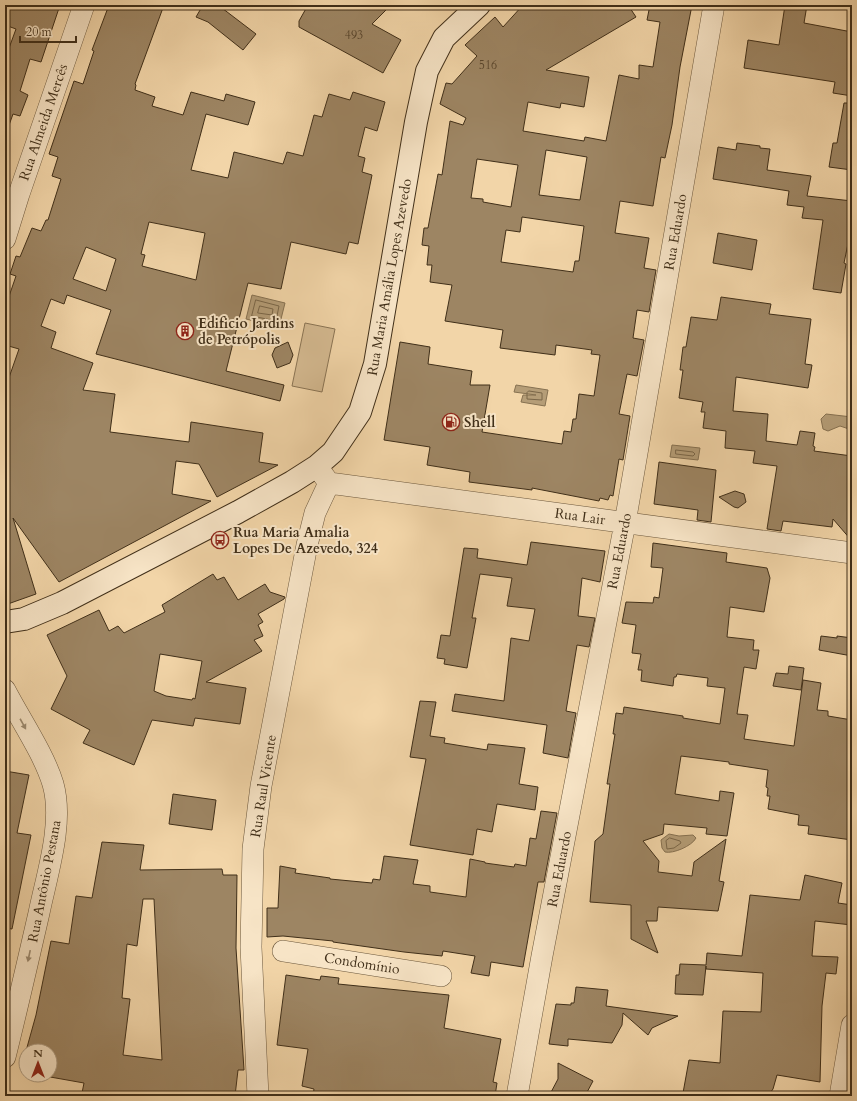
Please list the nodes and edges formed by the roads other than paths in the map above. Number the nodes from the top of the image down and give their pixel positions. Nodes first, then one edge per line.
1 (84, 5) edge
2 (479, 5) edge
3 (714, 5) edge
4 (12, 191) edge
5 (5, 239) edge
6 (323, 474) junction
7 (625, 523) junction
8 (852, 553) edge
9 (5, 622) edge
10 (5, 690) edge
11 (251, 948) junction
12 (441, 976) dead end
13 (852, 1025) edge
14 (5, 1057) edge
15 (258, 1096) edge
16 (518, 1096) edge
17 (840, 1096) edge

1 - 4 street, Rua Almeida Mercês
2 - 6 main road, Rua Maria Amália Lopes Azevedo
3 - 7 street, Rua Eduardo
4 - 5 street, Rua Almeida Mercês
6 - 7 street, Rua Lair
6 - 9 main road, Rua Maria Amália Lopes Azevedo
6 - 11 street, Rua Raul Vicente
7 - 8 street, Rua Lair
7 - 16 street, Rua Eduardo
10 -> 14 street, Rua Antônio Pestana
11 - 12 street, Condomínio
11 - 15 street, Rua Raul Vicente
13 - 17 street

